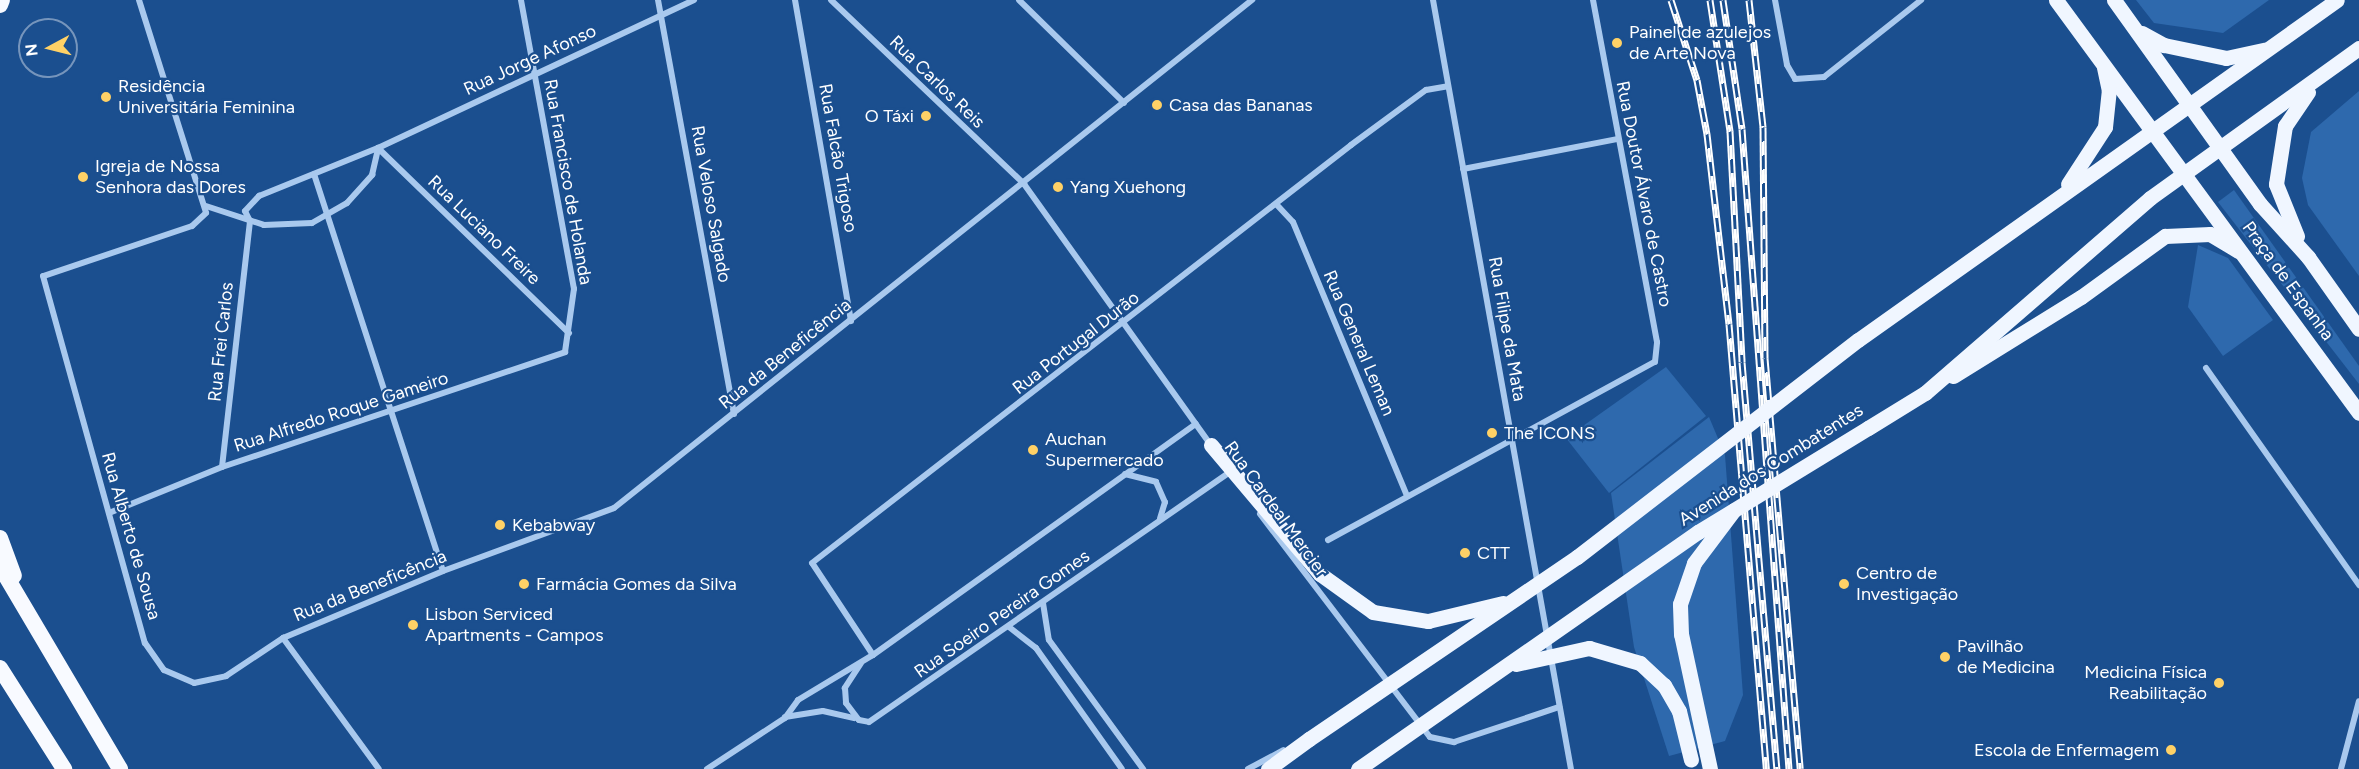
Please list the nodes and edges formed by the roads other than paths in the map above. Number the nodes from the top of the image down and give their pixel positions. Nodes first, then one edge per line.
1 (2, 0) edge
2 (139, 0) edge
3 (521, 0) edge
4 (658, 0) edge
5 (694, 0) edge
6 (795, 0) edge
7 (831, 0) edge
8 (1019, 0) edge
9 (1252, 0) edge
10 (1433, 0) edge
11 (1593, 0) edge
12 (1774, 0) edge
13 (1921, 0) edge
14 (2056, 0) edge
15 (2114, 0) edge
16 (2337, 0) edge
17 (0, 5) edge
18 (660, 15) junction
19 (2135, 28) junction
20 (2277, 46) junction
21 (2359, 48) edge
22 (2098, 55) junction
23 (535, 75) junction
24 (2318, 79) junction
25 (1448, 86) junction
26 (1124, 102) junction
27 (2191, 107) junction
28 (2156, 131) junction
29 (1618, 139) junction
30 (2219, 146) junction
31 (378, 148) junction
32 (1463, 169) junction
33 (2185, 171) junction
34 (314, 174) junction
35 (1024, 184) junction
36 (2060, 193) junction
37 (1277, 205) junction
38 (206, 206) junction
39 (328, 216) junction
40 (250, 221) junction
41 (2308, 257) junction
42 (2253, 265) junction
43 (851, 321) junction
44 (1125, 325) junction
45 (2359, 329) edge
46 (569, 333) junction
47 (2206, 368) dead end
48 (1925, 393) junction
49 (391, 412) junction
50 (2359, 413) edge
51 (734, 414) junction
52 (1196, 424) junction
53 (1512, 441) junction
54 (1211, 446) junction
55 (222, 467) junction
56 (1230, 472) junction
57 (1125, 474) junction
58 (1407, 496) junction
59 (1734, 510) junction
60 (109, 513) junction
61 (1159, 521) junction
62 (0, 538) edge
63 (1328, 540) dead end
64 (0, 566) edge
65 (443, 571) junction
66 (2359, 585) edge
67 (1042, 603) junction
68 (1503, 603) junction
69 (26, 611) junction
70 (1009, 627) junction
71 (283, 638) junction
72 (873, 655) junction
73 (861, 663) junction
74 (0, 668) edge
75 (1502, 669) junction
76 (2359, 702) edge
77 (1559, 707) junction
78 (785, 718) junction
79 (859, 720) junction
80 (1309, 739) junction
81 (1710, 762) edge
82 (1693, 764) edge
83 (64, 769) edge
84 (120, 769) edge
85 (379, 769) edge
86 (707, 769) edge
87 (1122, 769) edge
88 (1143, 769) edge
89 (1248, 769) edge
90 (1268, 769) edge
91 (1358, 769) edge
92 (1571, 769) edge
93 (2341, 769) edge

1 - 17 highway
2 - 38 street
3 - 23 street, Rua Francisco de Holanda
4 - 18 street, Rua Veloso Salgado
5 - 18 street, Rua Jorge Afonso
6 - 43 street, Rua Falcão Trigoso
7 - 35 street, Rua Carlos Reis
8 - 26 street
9 - 26 street, Rua da Beneficência
10 - 25 street, Rua Filipe da Mata
11 - 29 street, Rua Doutor Álvaro de Castro
12 - 13 street
14 - 22 main road, Praça de Espanha
15 - 19 main road, Praça de Espanha
16 - 20 main road
18 - 23 street, Rua Jorge Afonso
18 - 51 street, Rua Veloso Salgado
19 - 20 main road
19 - 27 main road, Praça de Espanha
20 - 27 main road
21 - 24 main road
22 - 28 main road, Praça de Espanha
22 - 36 main road
23 - 31 street, Rua Jorge Afonso
23 - 46 street, Rua Francisco de Holanda
24 - 30 main road
24 - 41 main road
25 - 32 street, Rua Filipe da Mata
25 - 37 street, Rua Portugal Durão
26 - 35 street, Rua da Beneficência
27 - 28 main road
27 - 30 main road, Praça de Espanha
28 - 33 main road, Praça de Espanha
28 - 36 main road
29 - 32 street
29 - 53 street, Rua Doutor Álvaro de Castro
30 - 33 main road
30 - 41 main road, Praça de Espanha
31 - 34 street, Rua Jorge Afonso
31 - 39 street
31 - 46 street, Rua Luciano Freire
32 - 53 street, Rua Filipe da Mata
33 - 42 main road, Praça de Espanha
33 - 48 main road, Avenida dos Combatentes
34 - 39 street
34 - 40 street, Rua Frei Carlos
35 - 43 street, Rua da Beneficência
35 - 44 street, Rua Cardeal Mercier
36 - 68 main road, Avenida dos Combatentes, bridge
37 - 44 street, Rua Portugal Durão
37 - 58 street, Rua General Leman
38 - 40 street
38 - 60 street, Rua Alberto de Sousa
39 - 40 street
39 - 49 street
40 - 55 street, Rua Frei Carlos
41 - 45 main road, Praça de Espanha
42 - 48 main road
42 - 50 main road, Praça de Espanha
43 - 51 street, Rua da Beneficência
44 - 52 street, Rua Cardeal Mercier
44 - 72 street, Rua Portugal Durão
46 - 49 street, Rua Alfredo Roque Gameiro
47 - 66 street
48 - 59 main road, Avenida dos Combatentes, bridge
49 - 55 street, Rua Alfredo Roque Gameiro
49 - 65 street
51 - 65 street, Rua da Beneficência
52 - 54 street, Rua Cardeal Mercier
52 - 57 street, Rua Soeiro Pereira Gomes
53 - 58 street
53 - 77 street, Rua Filipe da Mata
54 - 56 street, Rua Cardeal Mercier
54 - 68 main road
55 - 60 street, Rua Alfredo Roque Gameiro
56 - 61 street, Rua Soeiro Pereira Gomes
56 - 77 street, Rua Cardeal Mercier
57 - 61 street
57 - 72 street, Rua Soeiro Pereira Gomes
58 - 63 street
59 - 75 main road, Avenida dos Combatentes, bridge
59 - 81 main road
60 - 71 street, Rua Alberto de Sousa
61 - 67 street, Rua Soeiro Pereira Gomes
62 - 69 highway
64 - 69 highway
65 - 71 street, Rua da Beneficência
67 - 70 street, Rua Soeiro Pereira Gomes
67 - 88 street
68 - 80 main road, Avenida dos Combatentes, bridge
69 - 84 highway
70 - 79 street, Rua Soeiro Pereira Gomes
70 - 87 street
71 - 85 street
72 - 73 street, Rua Soeiro Pereira Gomes
73 - 78 street, Rua Soeiro Pereira Gomes
73 - 79 street, Rua Soeiro Pereira Gomes
74 - 83 highway
75 - 82 main road, bridge
75 - 91 main road, Avenida dos Combatentes, bridge
76 - 93 street
77 - 92 street, Rua Filipe da Mata
78 - 79 street, Rua Soeiro Pereira Gomes
78 - 86 street, Rua Soeiro Pereira Gomes
80 - 89 street
80 - 90 main road, Avenida dos Combatentes

